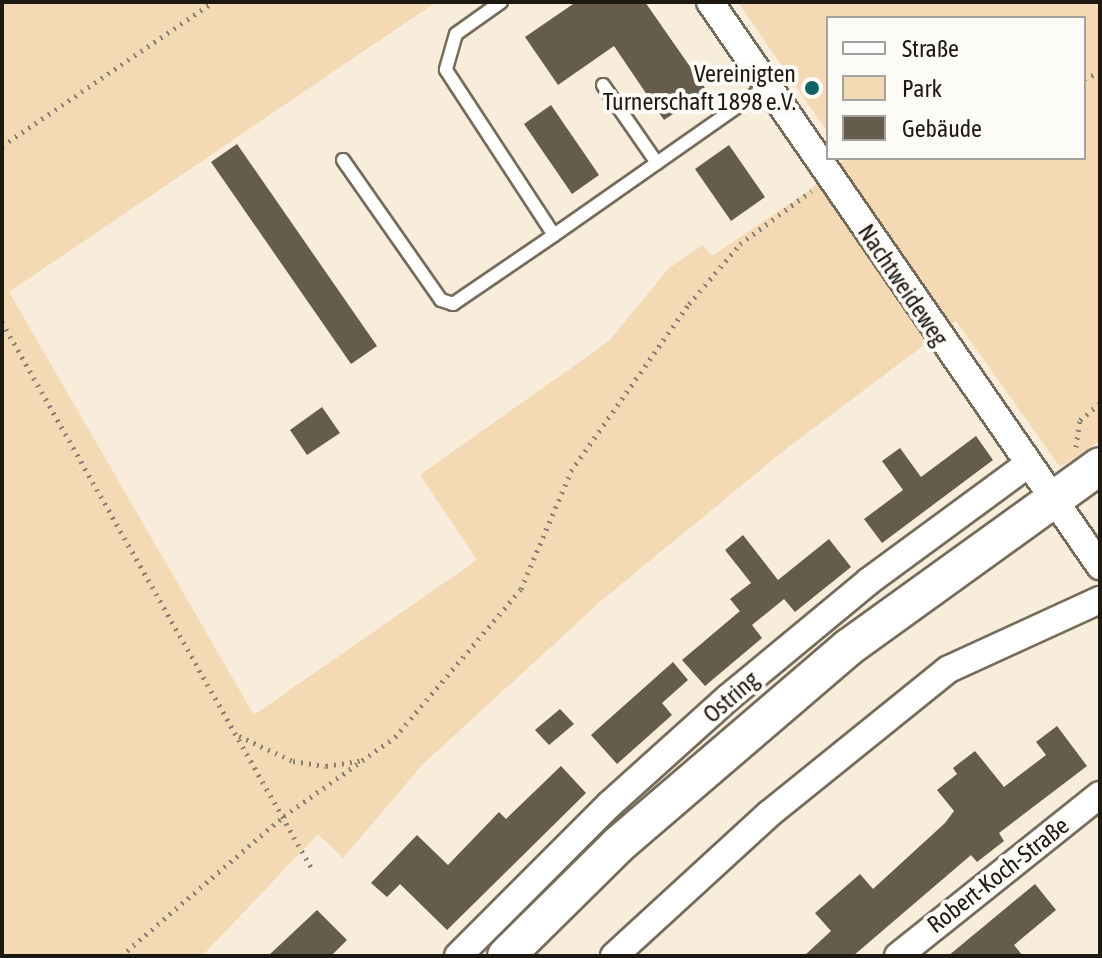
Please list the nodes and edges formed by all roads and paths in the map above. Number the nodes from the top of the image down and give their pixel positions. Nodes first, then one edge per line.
1 (213, 2) edge
2 (501, 2) edge
3 (710, 2) edge
4 (603, 85) dead end
5 (767, 86) junction
6 (2, 146) edge
7 (343, 160) dead end
8 (657, 163) junction
9 (829, 177) junction
10 (554, 235) junction
11 (2, 322) edge
12 (1100, 403) edge
13 (1076, 434) dead end
14 (1027, 465) junction
15 (1100, 466) edge
16 (1052, 499) junction
17 (1100, 566) edge
18 (1100, 600) edge
19 (238, 736) junction
20 (363, 760) junction
21 (1100, 795) edge
22 (284, 816) junction
23 (312, 869) dead end
24 (121, 956) edge
25 (458, 956) edge
26 (506, 956) edge
27 (614, 956) edge
28 (898, 956) edge

1 - 6 path
2 - 10 lane
3 - 5 street, Nachtweideweg
4 - 8 lane
5 - 8 lane
5 - 9 street, Nachtweideweg
7 - 10 lane
8 - 10 lane
9 - 14 street, Nachtweideweg
9 - 20 path
11 - 19 path
12 - 13 path
14 - 16 street, Nachtweideweg
14 - 25 street, Ostring
15 - 16 main road, Ostring
16 - 17 street, Nachtweideweg
16 - 26 main road, Ostring
18 - 27 street
19 - 20 path
19 - 22 path
20 - 22 path
21 - 28 street, Robert-Koch-Straße
22 - 23 path
22 - 24 path

